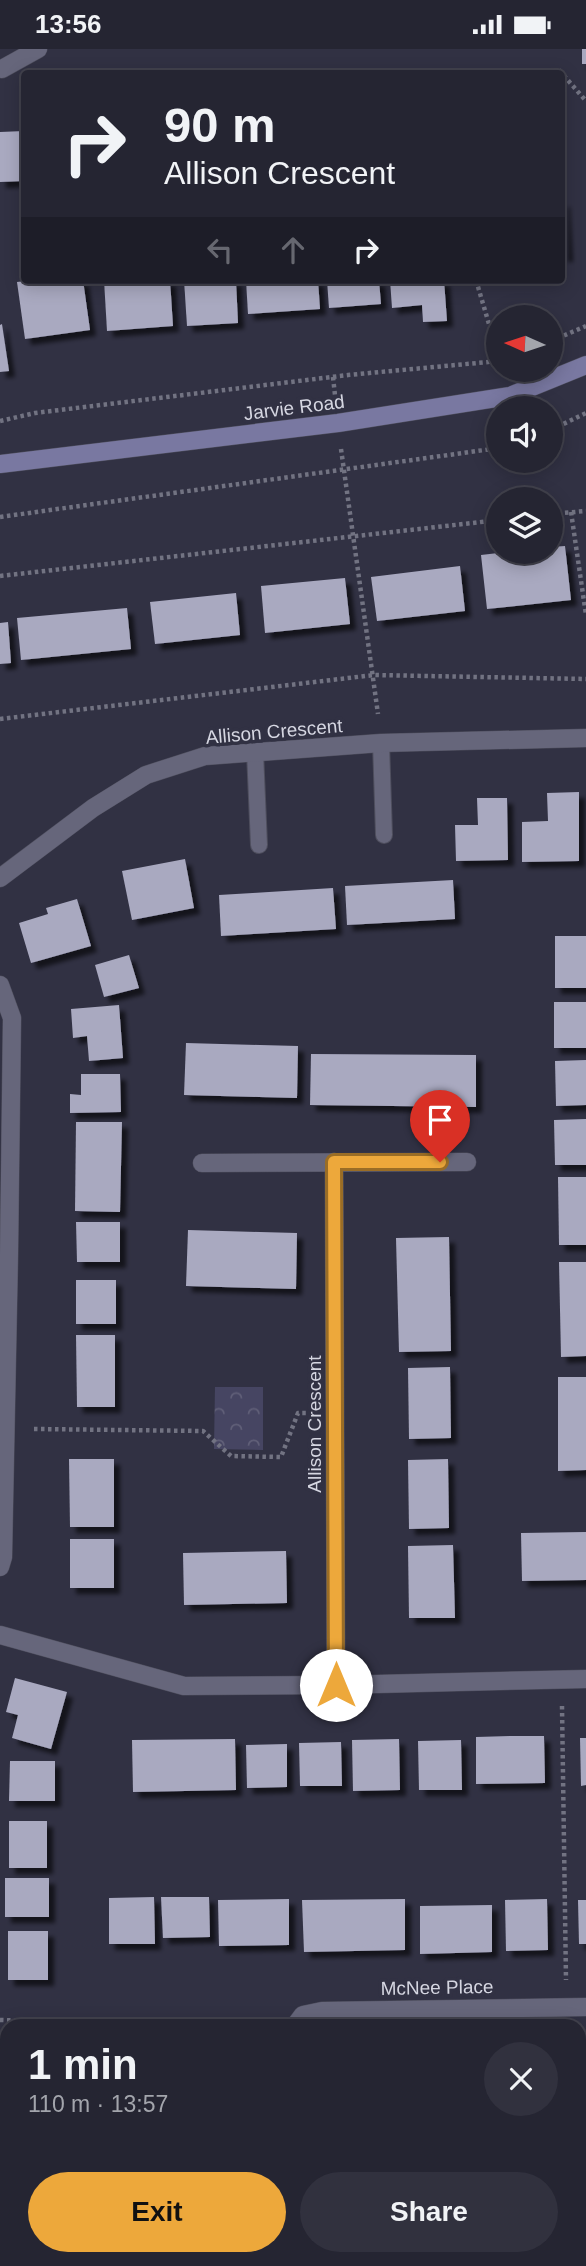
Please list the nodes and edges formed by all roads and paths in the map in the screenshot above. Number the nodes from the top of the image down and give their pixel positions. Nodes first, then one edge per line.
1 (38, 49) edge
2 (2, 69) dead end
3 (565, 77) edge
4 (586, 101) edge
5 (477, 284) edge
6 (486, 314) edge
7 (586, 326) edge
8 (564, 335) edge
9 (486, 360) edge
10 (586, 365) edge
11 (333, 377) junction
12 (586, 413) edge
13 (0, 421) edge
14 (338, 423) junction
15 (563, 424) edge
16 (486, 449) edge
17 (0, 464) edge
18 (344, 468) junction
19 (586, 511) edge
20 (571, 512) junction
21 (563, 513) edge
22 (0, 517) edge
23 (486, 522) edge
24 (352, 537) junction
25 (0, 576) edge
26 (586, 615) edge
27 (374, 675) junction
28 (586, 679) edge
29 (0, 719) edge
30 (586, 739) edge
31 (381, 743) junction
32 (255, 752) junction
33 (384, 835) dead end
34 (259, 845) dead end
35 (0, 878) edge
36 (0, 985) edge
37 (334, 1162) junction
38 (467, 1162) dead end
39 (202, 1163) dead end
40 (335, 1413) junction
41 (5, 1429) junction
42 (0, 1567) edge
43 (0, 1635) edge
44 (586, 1679) edge
45 (561, 1680) junction
46 (336, 1685) junction
47 (566, 2006) junction
48 (586, 2007) edge
49 (300, 2019) edge

1 - 2 street
3 - 4 path
5 - 6 path
7 - 8 path
9 - 11 path
10 - 14 street, Jarvie Road
11 - 13 path
11 - 14 path
12 - 15 path
14 - 17 street, Jarvie Road
14 - 18 path
16 - 18 path
18 - 22 path
18 - 24 path
19 - 20 path
20 - 21 path
20 - 26 path
23 - 24 path
24 - 25 path
24 - 27 path
27 - 28 path
27 - 29 path
27 - 31 path
30 - 31 street, Allison Crescent
31 - 32 street, Allison Crescent
31 - 33 lane
32 - 34 lane
32 - 35 street, Allison Crescent
36 - 41 street
37 - 38 street
37 - 39 street
37 - 40 street, Allison Crescent
40 - 41 path
40 - 46 street, Allison Crescent
41 - 42 street
43 - 46 street
44 - 45 street
45 - 46 street
45 - 47 path
47 - 48 street, McNee Place
47 - 49 street, McNee Place

